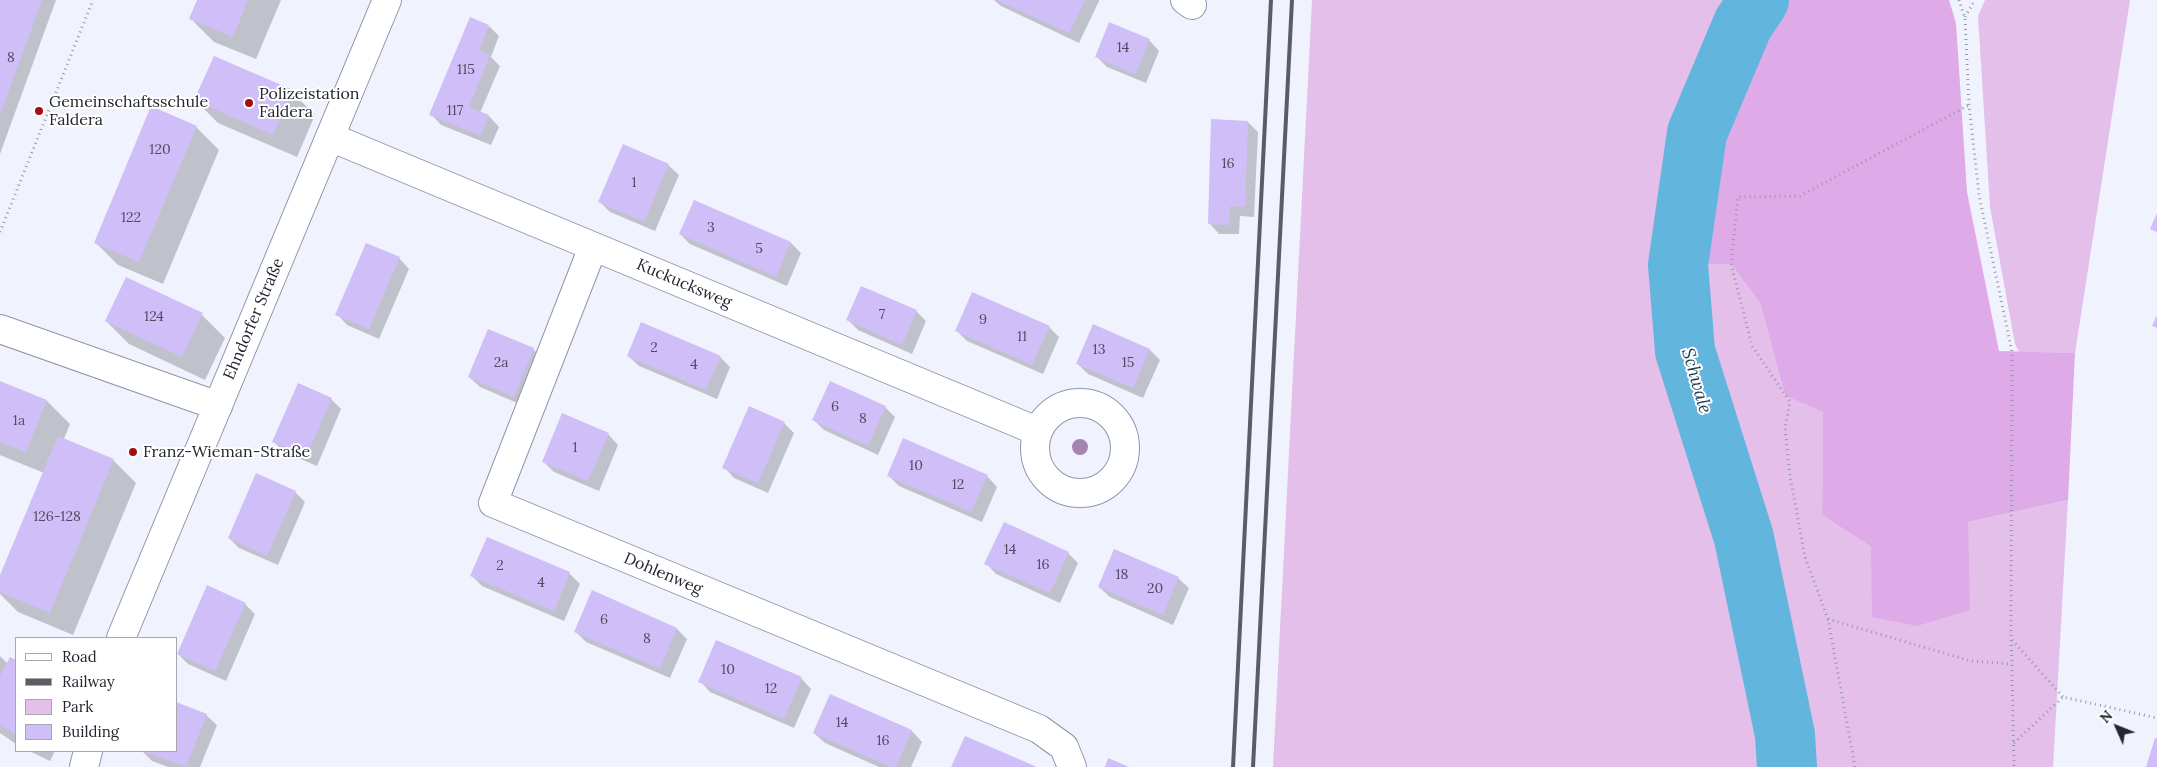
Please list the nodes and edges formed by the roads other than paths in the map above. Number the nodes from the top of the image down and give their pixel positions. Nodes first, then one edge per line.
1 (387, 0) edge
2 (330, 137) junction
3 (593, 247) junction
4 (0, 329) edge
5 (218, 406) junction
6 (1038, 431) dead end
7 (121, 637) edge
8 (88, 752) edge
9 (84, 767) edge
10 (1072, 767) edge

1 - 2 street, Ehndorfer Straße
2 - 3 street, Kuckucksweg
2 - 5 street, Ehndorfer Straße
3 - 6 street, Kuckucksweg
3 - 10 street, Dohlenweg
4 - 5 street
5 - 7 street, Ehndorfer Straße
8 - 9 street

